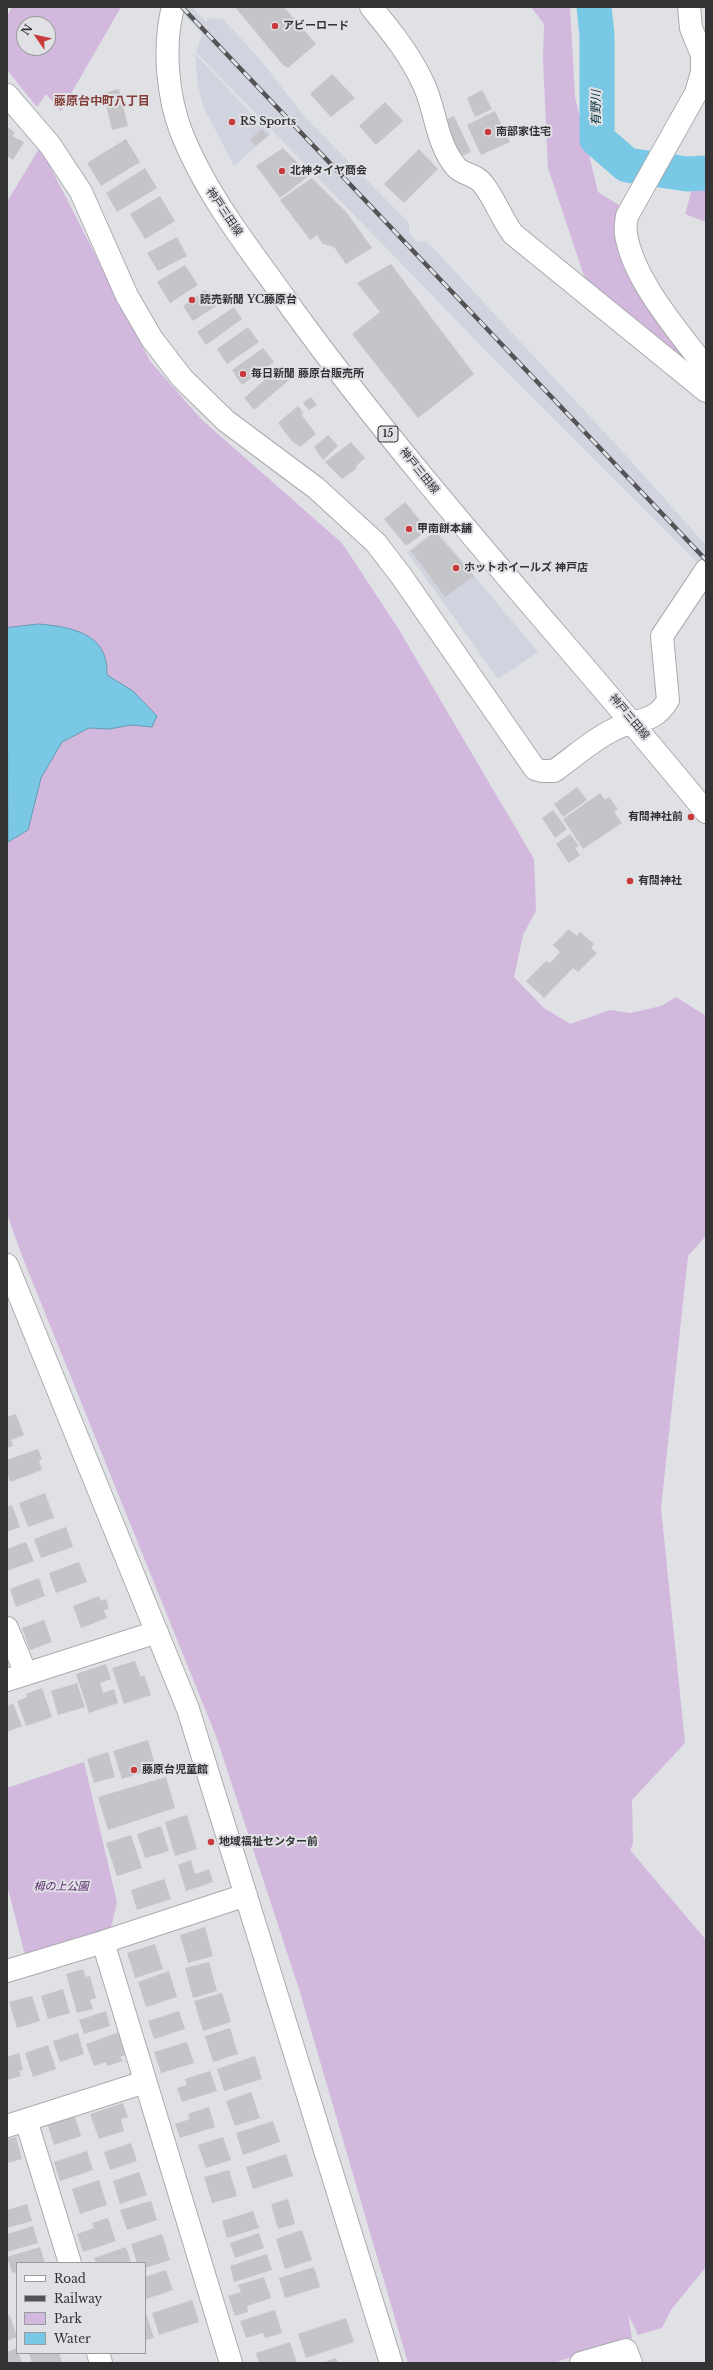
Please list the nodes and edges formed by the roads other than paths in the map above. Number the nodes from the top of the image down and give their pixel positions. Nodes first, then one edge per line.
1 (173, 7) edge
2 (371, 7) edge
3 (689, 7) edge
4 (7, 95) edge
5 (706, 368) edge
6 (706, 391) edge
7 (706, 570) edge
8 (635, 724) junction
9 (706, 812) edge
10 (7, 1265) edge
11 (7, 1628) edge
12 (157, 1632) junction
13 (16, 1677) edge
14 (246, 1895) junction
15 (103, 1942) junction
16 (7, 1971) edge
17 (146, 2082) junction
18 (17, 2123) edge
19 (70, 2262) edge
20 (231, 2363) edge
21 (390, 2363) edge
22 (580, 2363) edge
23 (631, 2363) edge

1 - 8 street, 神戸三田線 / 15
2 - 6 street
3 - 5 street
4 - 8 street
7 - 8 street
8 - 9 street, 神戸三田線 / 15
10 - 12 street
11 - 13 street
12 - 13 street
12 - 14 street
14 - 15 street
14 - 21 street
15 - 16 street
15 - 17 street
17 - 18 street
17 - 20 street
18 - 19 street
22 - 23 street

